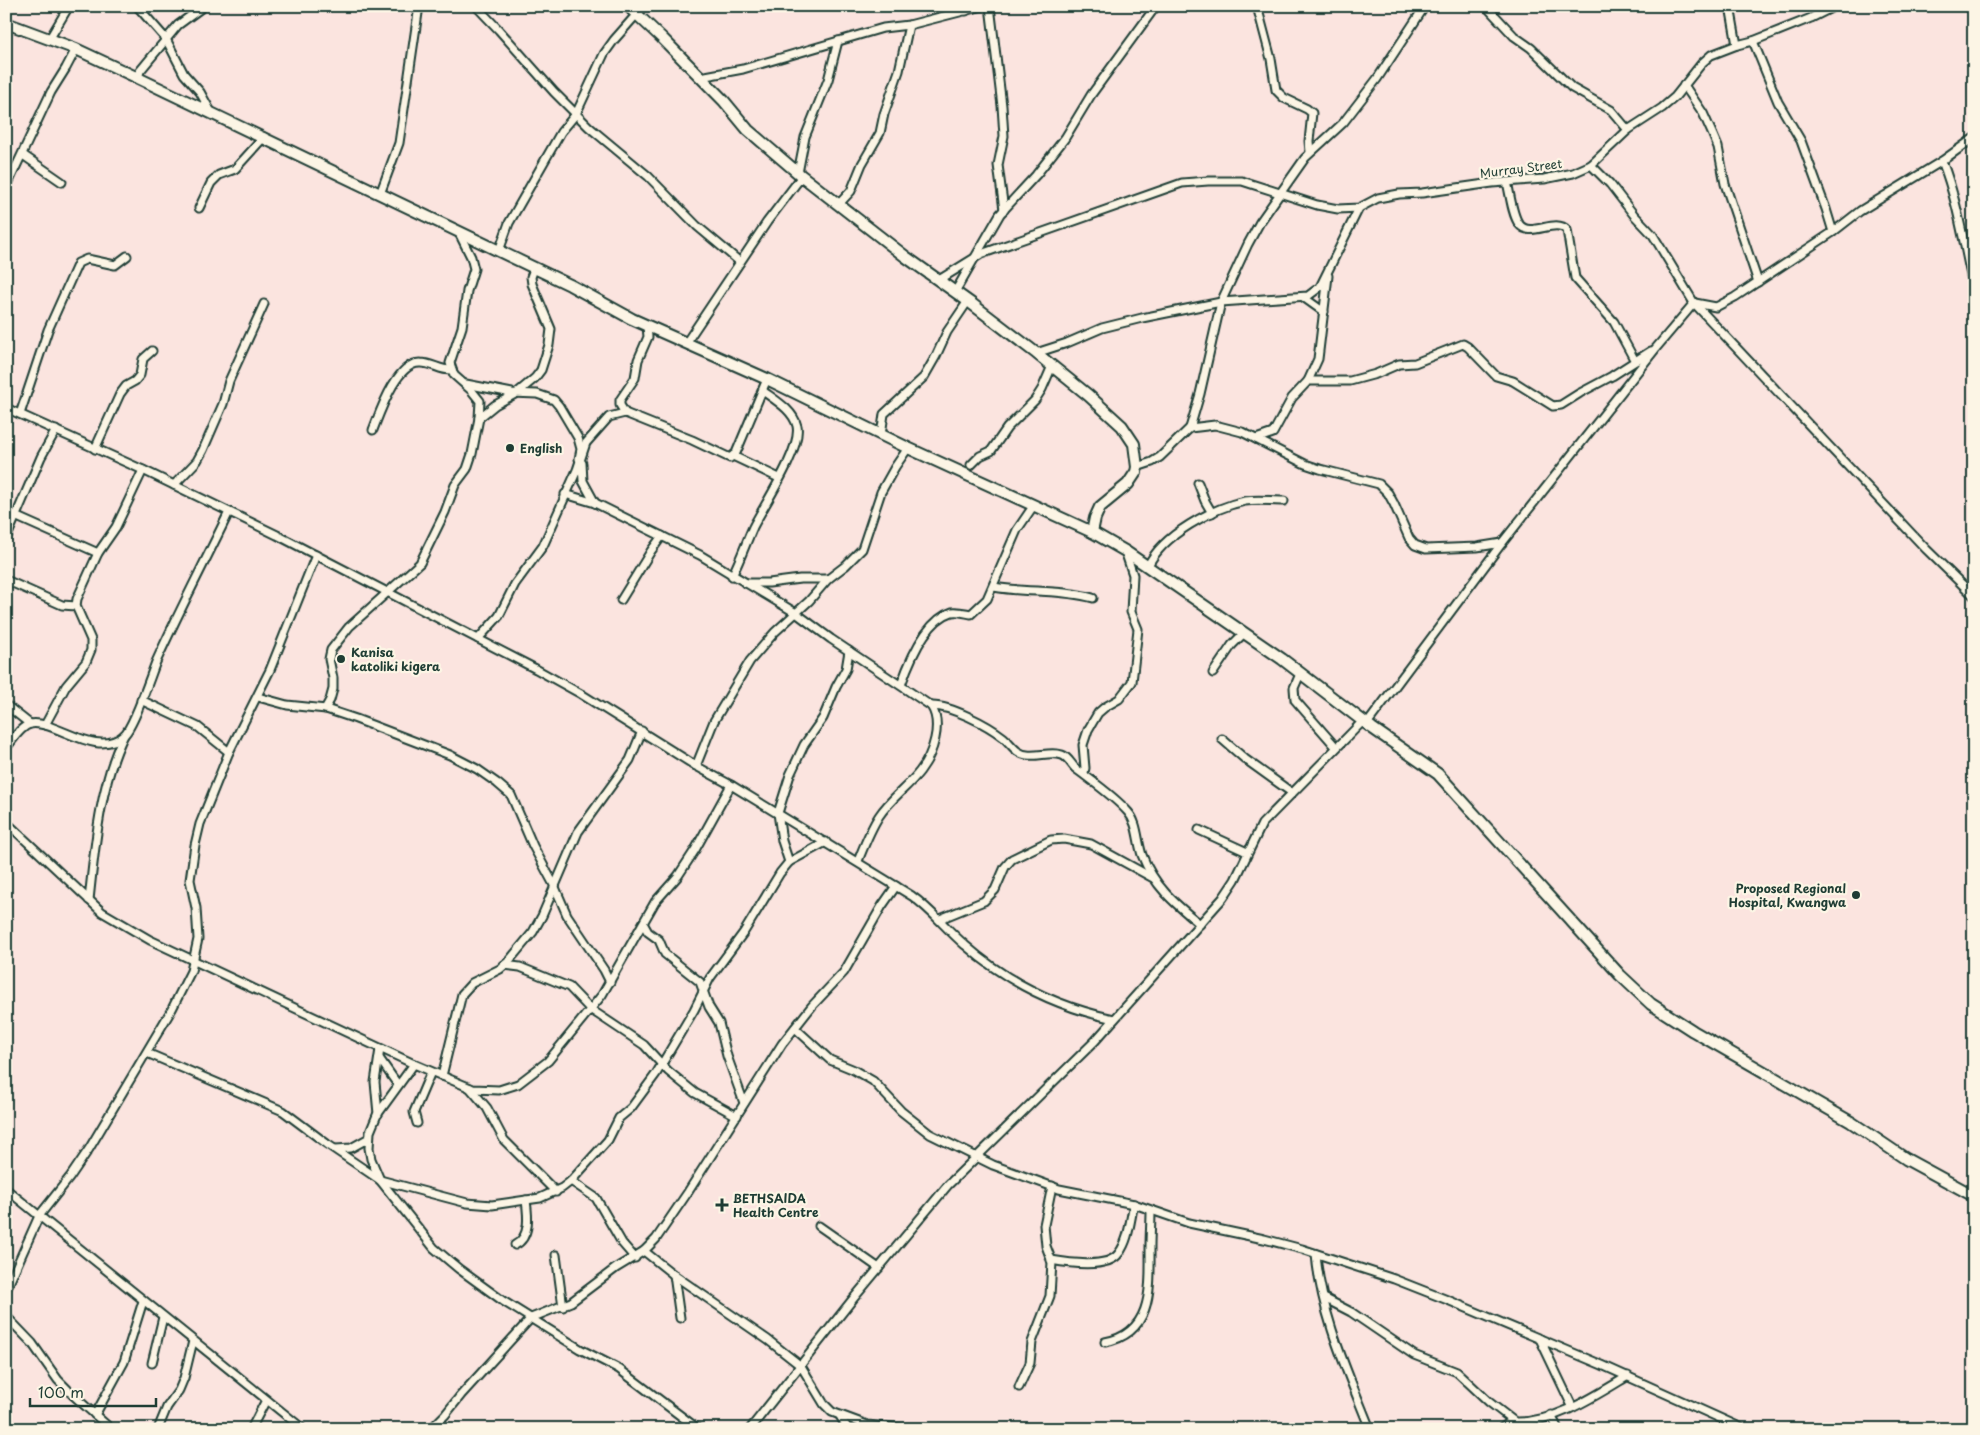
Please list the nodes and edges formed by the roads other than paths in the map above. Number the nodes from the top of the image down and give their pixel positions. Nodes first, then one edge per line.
1 (69, 6) edge
2 (137, 6) edge
3 (204, 6) edge
4 (419, 6) edge
5 (476, 6) edge
6 (628, 6) edge
7 (947, 6) edge
8 (984, 6) edge
9 (990, 6) edge
10 (1156, 6) edge
11 (1257, 6) edge
12 (1425, 6) edge
13 (1486, 6) edge
14 (1730, 6) edge
15 (1836, 6) edge
16 (640, 10) edge
17 (968, 12) junction
18 (6, 23) edge
19 (909, 25) junction
20 (50, 38) junction
21 (166, 39) junction
22 (838, 41) junction
23 (1753, 41) junction
24 (1736, 45) junction
25 (76, 49) junction
26 (700, 77) junction
27 (138, 78) junction
28 (1684, 84) junction
29 (211, 112) junction
30 (576, 114) junction
31 (1628, 130) junction
32 (264, 137) junction
33 (1974, 138) edge
34 (1310, 152) junction
35 (22, 155) junction
36 (1942, 162) junction
37 (1591, 164) junction
38 (800, 174) junction
39 (62, 182) dead end
40 (1507, 182) junction
41 (6, 188) edge
42 (380, 194) junction
43 (1280, 194) junction
44 (838, 206) junction
45 (199, 208) dead end
46 (1359, 208) junction
47 (1004, 210) junction
48 (458, 231) junction
49 (1833, 232) junction
50 (499, 251) junction
51 (127, 256) dead end
52 (975, 257) junction
53 (740, 262) junction
54 (534, 269) junction
55 (1329, 272) junction
56 (939, 280) junction
57 (1758, 282) junction
58 (1974, 289) edge
59 (955, 292) junction
60 (1303, 298) junction
61 (968, 301) junction
62 (1221, 302) junction
63 (1694, 303) junction
64 (264, 304) dead end
65 (1324, 312) junction
66 (647, 326) junction
67 (686, 343) junction
68 (1656, 348) junction
69 (152, 351) dead end
70 (1036, 353) junction
71 (1634, 361) junction
72 (1052, 366) junction
73 (452, 370) junction
74 (767, 380) junction
75 (1308, 380) junction
76 (466, 384) junction
77 (763, 391) junction
78 (517, 393) junction
79 (6, 408) edge
80 (625, 413) junction
81 (20, 414) junction
82 (479, 418) junction
83 (1190, 428) junction
84 (56, 430) junction
85 (373, 430) dead end
86 (1272, 434) junction
87 (881, 435) junction
88 (1256, 439) junction
89 (1268, 445) junction
90 (908, 448) junction
91 (95, 449) junction
92 (733, 456) junction
93 (580, 459) junction
94 (971, 464) dead end
95 (1137, 467) junction
96 (143, 470) junction
97 (779, 478) junction
98 (1198, 483) dead end
99 (174, 485) junction
100 (565, 494) junction
101 (1284, 501) dead end
102 (595, 504) junction
103 (1034, 505) junction
104 (6, 512) edge
105 (230, 512) junction
106 (1212, 513) junction
107 (15, 516) junction
108 (1092, 532) junction
109 (662, 536) junction
110 (6, 539) edge
111 (1502, 543) junction
112 (1125, 551) junction
113 (98, 553) junction
114 (316, 555) junction
115 (1148, 566) junction
116 (732, 576) junction
117 (828, 579) junction
118 (6, 580) edge
119 (745, 583) junction
120 (994, 587) junction
121 (387, 592) junction
122 (1974, 596) edge
123 (1093, 598) dead end
124 (622, 600) dead end
125 (76, 606) junction
126 (796, 613) junction
127 (1244, 633) junction
128 (478, 639) junction
129 (849, 651) junction
130 (1213, 673) dead end
131 (1300, 674) junction
132 (901, 685) junction
133 (258, 697) junction
134 (141, 700) junction
135 (6, 705) edge
136 (931, 706) junction
137 (324, 709) junction
138 (1365, 722) junction
139 (30, 724) junction
140 (45, 725) junction
141 (642, 731) junction
142 (124, 735) junction
143 (1222, 738) dead end
144 (6, 748) edge
145 (1336, 748) junction
146 (229, 752) junction
147 (696, 766) junction
148 (1084, 773) junction
149 (732, 785) junction
150 (1291, 792) junction
151 (778, 813) junction
152 (6, 822) edge
153 (1199, 830) dead end
154 (826, 842) junction
155 (1247, 852) junction
156 (789, 862) junction
157 (858, 862) junction
158 (1153, 878) junction
159 (554, 885) junction
160 (896, 886) junction
161 (89, 900) junction
162 (940, 919) junction
163 (644, 924) junction
164 (1200, 924) junction
165 (194, 962) junction
166 (504, 965) junction
167 (610, 982) junction
168 (703, 989) junction
169 (590, 1009) junction
170 (1114, 1019) junction
171 (795, 1028) junction
172 (380, 1049) junction
173 (147, 1053) junction
174 (379, 1058) junction
175 (414, 1064) junction
176 (662, 1065) junction
177 (431, 1072) junction
178 (442, 1076) junction
179 (398, 1085) junction
180 (470, 1087) junction
181 (744, 1103) junction
182 (378, 1114) junction
183 (737, 1116) junction
184 (417, 1123) dead end
185 (369, 1138) junction
186 (336, 1150) junction
187 (977, 1158) junction
188 (380, 1180) junction
189 (571, 1181) junction
190 (1052, 1186) junction
191 (6, 1189) edge
192 (556, 1192) junction
193 (1974, 1196) edge
194 (526, 1200) junction
195 (1134, 1204) junction
196 (1151, 1211) junction
197 (39, 1216) junction
198 (819, 1226) dead end
199 (515, 1246) dead end
200 (644, 1252) junction
201 (1316, 1254) junction
202 (556, 1255) dead end
203 (635, 1258) junction
204 (1052, 1260) junction
205 (879, 1268) junction
206 (674, 1275) junction
207 (6, 1290) edge
208 (1324, 1298) junction
209 (143, 1301) junction
210 (563, 1307) junction
211 (6, 1316) edge
212 (163, 1317) junction
213 (531, 1318) junction
214 (680, 1318) dead end
215 (1540, 1339) junction
216 (193, 1341) junction
217 (1105, 1342) dead end
218 (152, 1362) dead end
219 (801, 1366) junction
220 (1628, 1376) junction
221 (1019, 1387) dead end
222 (266, 1400) junction
223 (1572, 1406) junction
224 (1551, 1415) junction
225 (840, 1416) junction
226 (98, 1417) junction
227 (1512, 1421) junction
228 (100, 1429) edge
229 (111, 1429) edge
230 (158, 1429) edge
231 (251, 1429) edge
232 (303, 1429) edge
233 (431, 1429) edge
234 (698, 1429) edge
235 (750, 1429) edge
236 (848, 1429) edge
237 (911, 1429) edge
238 (1370, 1429) edge
239 (1500, 1429) edge
240 (1558, 1429) edge
241 (1744, 1429) edge

1 - 20 street
2 - 21 street
3 - 21 street
4 - 42 street
5 - 30 street
6 - 16 street
7 - 17 street
8 - 17 street
9 - 47 street
10 - 47 street
11 - 34 street
12 - 34 street
13 - 31 street
14 - 24 street
15 - 23 street, Murray Street
16 - 26 street
16 - 30 street
17 - 19 street
18 - 20 street
19 - 22 street
19 - 44 street
20 - 25 street
21 - 27 street
21 - 29 street
22 - 26 street
22 - 38 street
23 - 24 street, Murray Street
23 - 49 street
24 - 28 street, Murray Street
25 - 27 street
25 - 35 street
26 - 38 street
27 - 29 street
28 - 31 street, Murray Street
28 - 57 street
29 - 32 street
30 - 50 street
30 - 53 street
31 - 37 street, Murray Street
32 - 42 street
32 - 45 street
33 - 36 street
34 - 43 street
35 - 39 street
35 - 41 street
36 - 49 street
36 - 58 street
37 - 40 street, Murray Street
37 - 63 street
38 - 44 street
38 - 53 street
40 - 46 street, Murray Street
40 - 71 street
42 - 48 street
43 - 46 street, Murray Street
43 - 52 street, Murray Street
43 - 62 street
44 - 56 street
46 - 55 street
47 - 52 street
48 - 50 street
48 - 73 street
49 - 57 street
50 - 54 street
51 - 81 street
52 - 56 street, Murray Street
52 - 59 street
53 - 67 street
54 - 66 street
54 - 78 street
55 - 60 street
55 - 65 street
56 - 59 street
57 - 63 street
59 - 61 street
60 - 62 street
60 - 65 street
61 - 70 street
61 - 87 street
62 - 70 street
62 - 83 street
63 - 68 street
63 - 122 street
64 - 99 street
65 - 75 street
66 - 67 street
66 - 80 street
67 - 74 street
68 - 71 street
68 - 111 street
69 - 91 street
70 - 72 street
71 - 75 street
72 - 94 street
72 - 95 street
73 - 76 street
73 - 85 street
74 - 77 street
74 - 87 street
75 - 86 street
76 - 78 street
76 - 82 street
77 - 92 street
77 - 97 street
78 - 82 street
78 - 93 street
79 - 81 street
80 - 92 street
80 - 93 street
81 - 84 street
82 - 121 street
83 - 88 street
83 - 95 street
84 - 91 street
84 - 107 street
86 - 88 street
86 - 89 street
87 - 90 street
88 - 89 street
89 - 111 street
90 - 103 street
90 - 117 street
91 - 96 street
92 - 97 street
93 - 100 street
93 - 102 street
95 - 108 street
96 - 99 street
96 - 113 street
97 - 116 street
98 - 106 street
99 - 105 street
100 - 102 street
100 - 128 street
101 - 106 street
102 - 109 street
103 - 108 street
103 - 120 street
104 - 107 street
105 - 114 street
105 - 134 street
106 - 115 street
107 - 110 street
107 - 113 street
108 - 112 street
109 - 116 street
109 - 124 street
111 - 138 street
112 - 115 street
112 - 148 street
113 - 125 street
114 - 121 street
114 - 133 street
115 - 127 street
116 - 119 street
117 - 119 street
117 - 126 street
118 - 125 street
119 - 126 street
120 - 123 street
120 - 132 street
121 - 128 street
121 - 137 street
125 - 140 street
126 - 129 street
126 - 147 street
127 - 130 street
127 - 131 street
128 - 141 street
129 - 132 street
129 - 151 street
131 - 138 street
131 - 145 street
132 - 136 street
133 - 137 street
133 - 146 street
134 - 142 street
134 - 146 street
135 - 139 street
136 - 148 street
136 - 157 street
137 - 159 street
138 - 145 street
138 - 193 street
139 - 140 street
139 - 144 street
140 - 142 street
141 - 147 street
141 - 159 street
142 - 161 street
143 - 150 street
145 - 150 street
146 - 165 street
147 - 149 street
148 - 158 street
149 - 151 street
149 - 163 street
150 - 155 street
151 - 154 street
151 - 156 street
152 - 161 street
153 - 155 street
154 - 156 street
154 - 157 street
155 - 164 street
156 - 168 street
157 - 160 street
158 - 162 street
158 - 164 street
159 - 166 street
159 - 167 street
160 - 162 street
160 - 171 street
161 - 165 street
162 - 170 street
163 - 167 street
163 - 168 street
164 - 170 street
165 - 172 street
165 - 173 street
166 - 169 street
166 - 178 street
167 - 169 street
168 - 176 street
168 - 181 street
169 - 176 street
169 - 180 street
170 - 187 street
171 - 181 street
171 - 187 street
172 - 174 street
172 - 175 street
173 - 186 street
173 - 197 street
174 - 179 street
174 - 182 street
175 - 177 street
175 - 179 street
176 - 183 street
176 - 189 street
177 - 178 street
177 - 184 street
178 - 180 street
179 - 182 street
180 - 192 street
181 - 183 street
182 - 185 street
183 - 200 street
185 - 186 street
185 - 188 street
186 - 188 street
187 - 190 street
187 - 205 street
188 - 194 street
188 - 213 street
189 - 192 street
189 - 203 street
190 - 195 street
190 - 204 street
191 - 197 street
192 - 194 street
194 - 199 street
195 - 196 street
195 - 204 street
196 - 201 street
196 - 217 street
197 - 207 street
197 - 209 street
198 - 205 street
200 - 203 street
200 - 206 street
201 - 208 street
201 - 215 street
202 - 210 street
203 - 210 street
204 - 221 street
205 - 219 street
206 - 214 street
206 - 219 street
208 - 227 street
208 - 238 street
209 - 212 street
209 - 226 street
210 - 213 street
211 - 226 street
212 - 216 street
212 - 218 street
213 - 233 street
213 - 234 street
215 - 220 street
215 - 223 street
216 - 222 street
216 - 230 street
219 - 225 street
219 - 235 street
220 - 223 street
220 - 241 street
222 - 231 street
222 - 232 street
223 - 224 street
224 - 227 street
224 - 240 street
225 - 236 street
225 - 237 street
226 - 228 street
226 - 229 street
227 - 239 street

